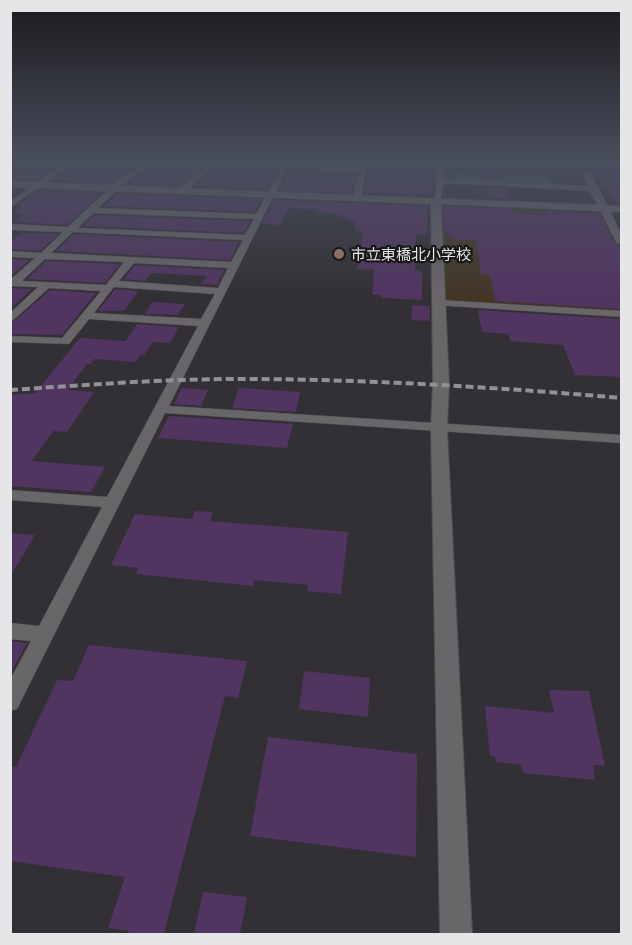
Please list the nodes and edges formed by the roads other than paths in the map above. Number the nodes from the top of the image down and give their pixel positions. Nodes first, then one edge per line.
1 (94, 207) edge
2 (263, 207) edge
3 (436, 207) edge
4 (582, 207) edge
5 (604, 208) junction
6 (621, 209) edge
7 (91, 210) junction
8 (258, 217) junction
9 (10, 227) edge
10 (69, 230) junction
11 (248, 238) junction
12 (621, 242) edge
13 (10, 254) edge
14 (42, 256) junction
15 (131, 260) junction
16 (234, 265) junction
17 (13, 283) edge
18 (46, 285) junction
19 (110, 286) junction
20 (221, 291) junction
21 (438, 303) junction
22 (621, 314) edge
23 (86, 316) junction
24 (10, 320) edge
25 (204, 322) junction
26 (10, 339) edge
27 (161, 409) junction
28 (439, 428) junction
29 (621, 439) edge
30 (10, 495) edge
31 (113, 503) junction
32 (10, 631) edge
33 (45, 635) junction
34 (10, 702) edge
35 (456, 934) edge

1 - 7 street
2 - 8 street
3 - 21 street
4 - 5 street
5 - 6 street
5 - 12 street
7 - 8 street
7 - 10 street
8 - 11 street
9 - 10 street
10 - 11 street
10 - 14 street
11 - 16 street
13 - 14 street
14 - 15 street
14 - 17 street
15 - 16 street
15 - 19 street
16 - 20 street
17 - 18 street
18 - 19 street
18 - 24 street
19 - 20 street
19 - 23 street
20 - 25 street
21 - 22 street
21 - 28 street
23 - 25 street
23 - 26 street
25 - 27 street
27 - 28 street
27 - 31 street
28 - 29 street
28 - 35 street
30 - 31 street
31 - 33 street
32 - 33 street
33 - 34 street

